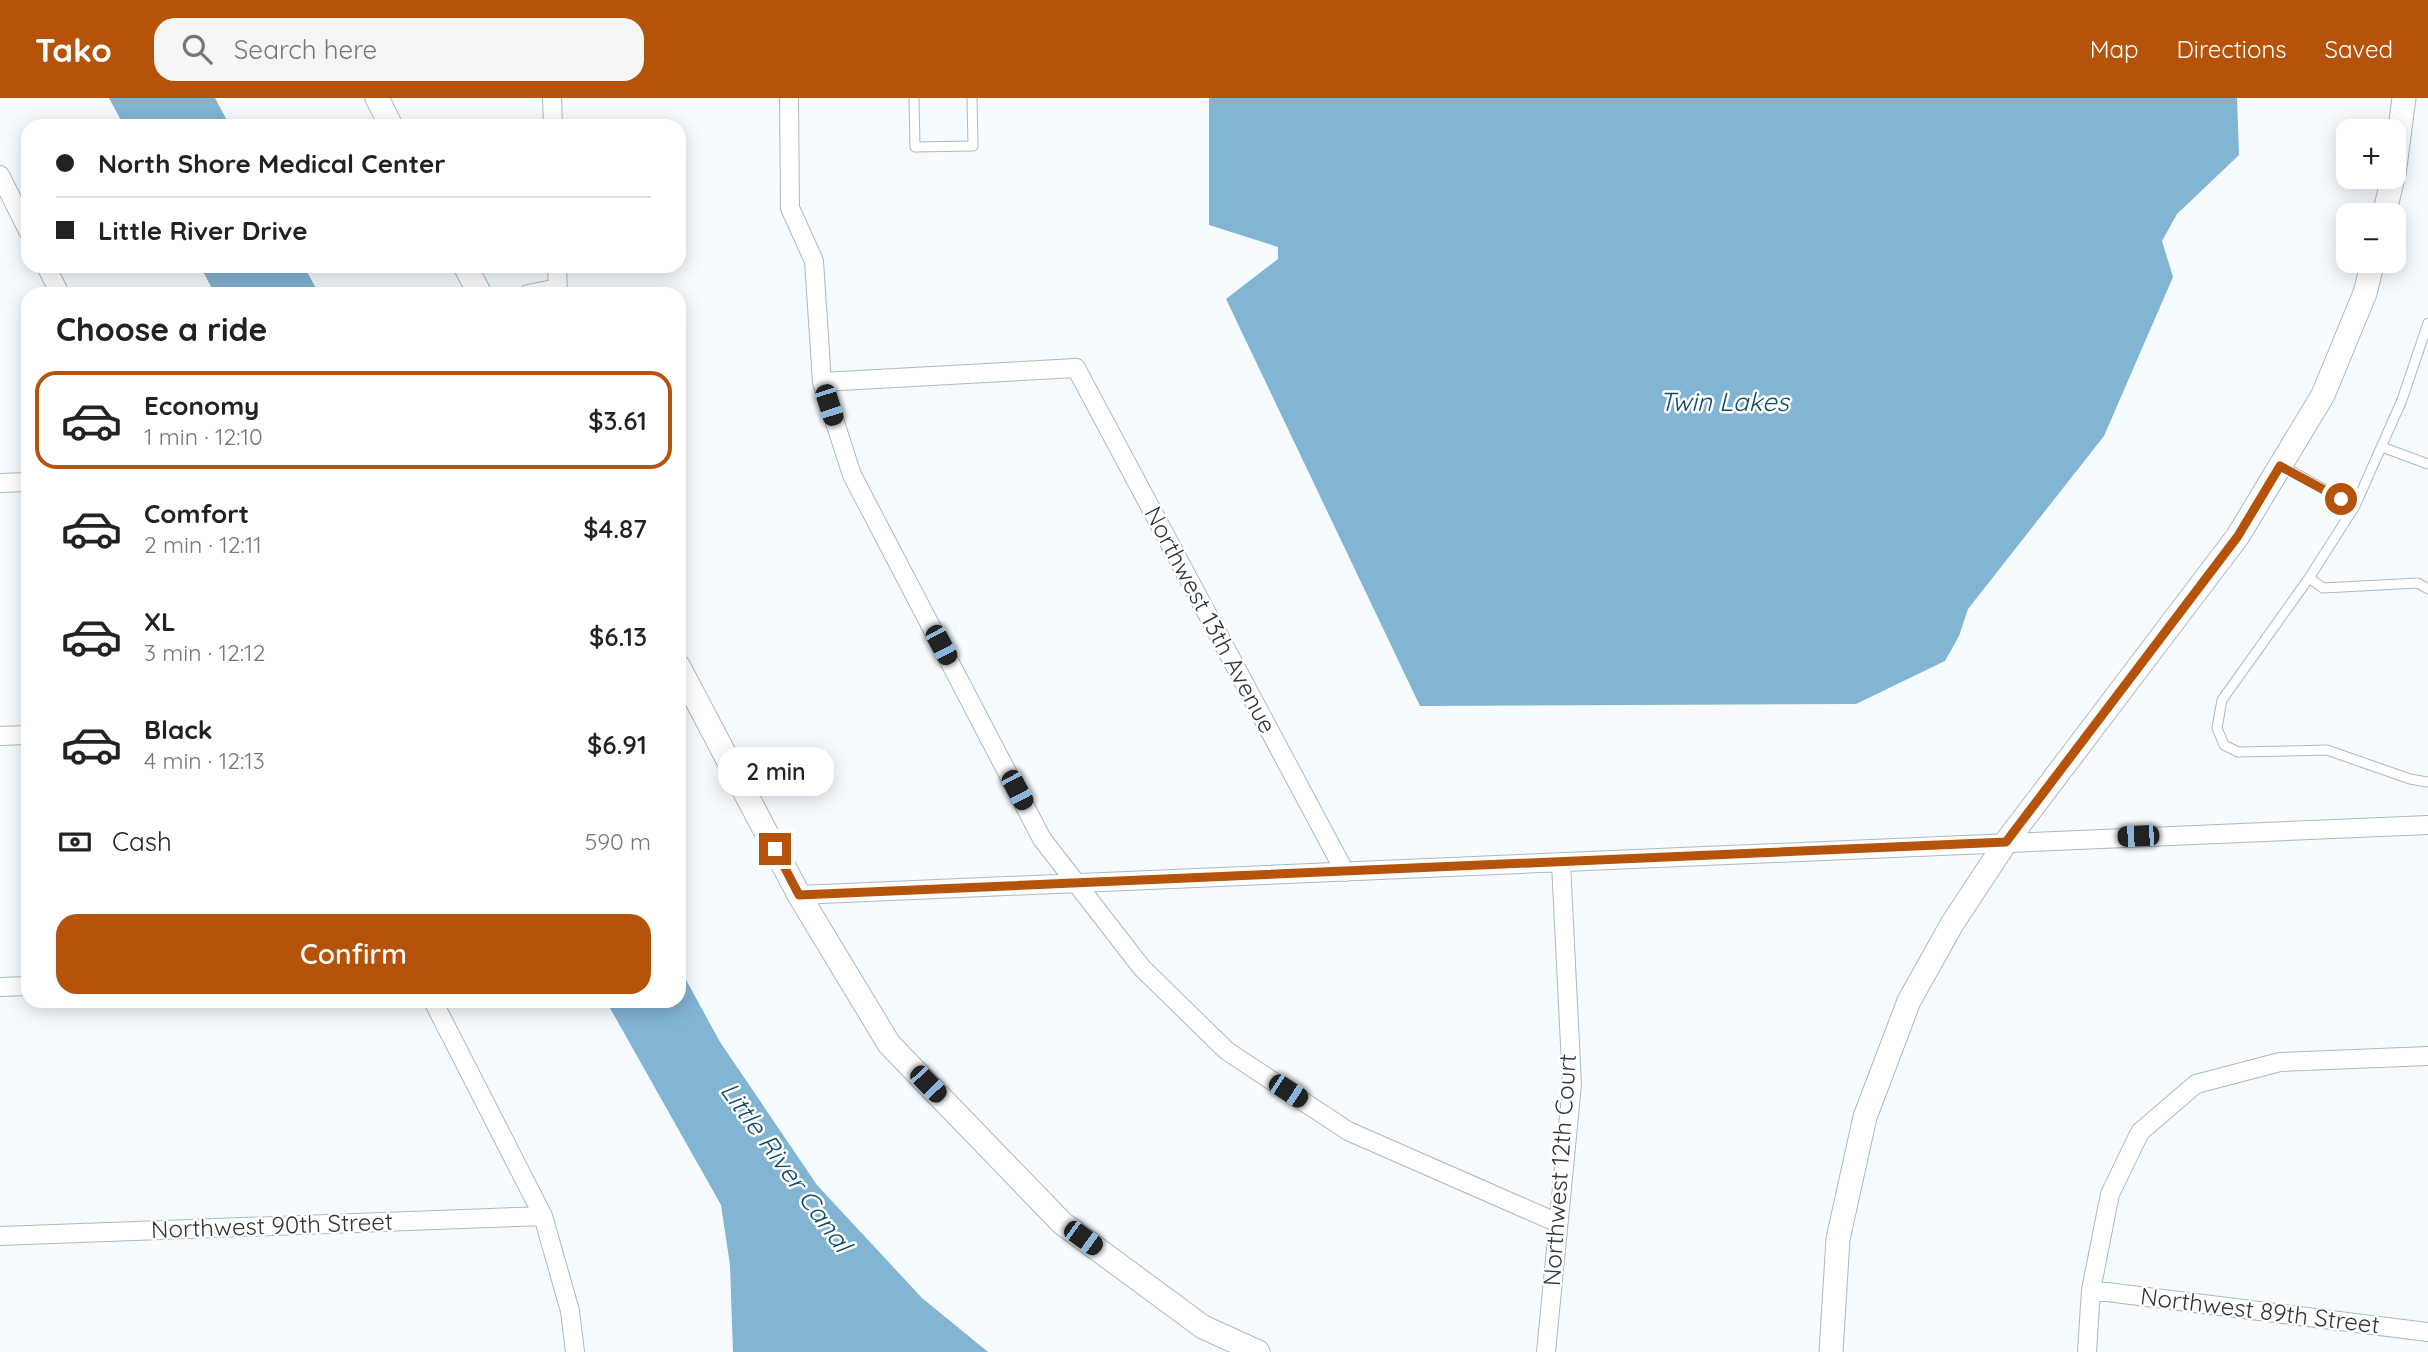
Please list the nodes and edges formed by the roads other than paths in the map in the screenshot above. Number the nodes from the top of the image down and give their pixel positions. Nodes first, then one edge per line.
1 (377, 98) edge
2 (552, 98) edge
3 (789, 98) edge
4 (914, 98) edge
5 (972, 98) edge
6 (2404, 98) edge
7 (388, 119) edge
8 (553, 119) edge
9 (2401, 119) edge
10 (0, 175) edge
11 (21, 217) edge
12 (2370, 273) edge
13 (2427, 329) edge
14 (822, 382) junction
15 (2382, 447) junction
16 (2428, 464) edge
17 (2280, 466) junction
18 (21, 482) edge
19 (0, 483) edge
20 (2355, 506) junction
21 (2309, 578) junction
22 (2428, 589) edge
23 (686, 680) edge
24 (21, 735) edge
25 (0, 736) edge
26 (2428, 782) edge
27 (2428, 825) edge
28 (2006, 842) junction
29 (1561, 863) junction
30 (1345, 872) junction
31 (1077, 883) junction
32 (799, 895) junction
33 (21, 986) edge
34 (0, 987) edge
35 (437, 1008) edge
36 (2428, 1056) edge
37 (543, 1216) junction
38 (1558, 1223) junction
39 (0, 1236) edge
40 (2091, 1290) junction
41 (2428, 1332) edge
42 (575, 1352) edge
43 (1258, 1352) edge
44 (1546, 1352) edge
45 (1831, 1352) edge
46 (2087, 1352) edge

1 - 7 street
2 - 8 street
3 - 14 street
4 - 5 lane
6 - 9 street
10 - 11 street
12 - 17 street
13 - 15 lane
14 - 30 street, Northwest 13th Avenue
14 - 31 street
15 - 16 lane
15 - 20 lane
17 - 20 lane
17 - 28 street
18 - 19 street
20 - 21 lane
21 - 22 lane
21 - 26 lane
23 - 32 street
24 - 25 street
27 - 28 street
28 - 29 street
28 - 45 street
29 - 30 street
29 - 38 street, Northwest 12th Court
30 - 31 street
31 - 32 street
31 - 38 street
32 - 43 street
33 - 34 street
35 - 37 street
36 - 40 street
37 - 39 street, Northwest 90th Street
37 - 42 street
38 - 44 street, Northwest 12th Court
40 - 41 street, Northwest 89th Street
40 - 46 street

